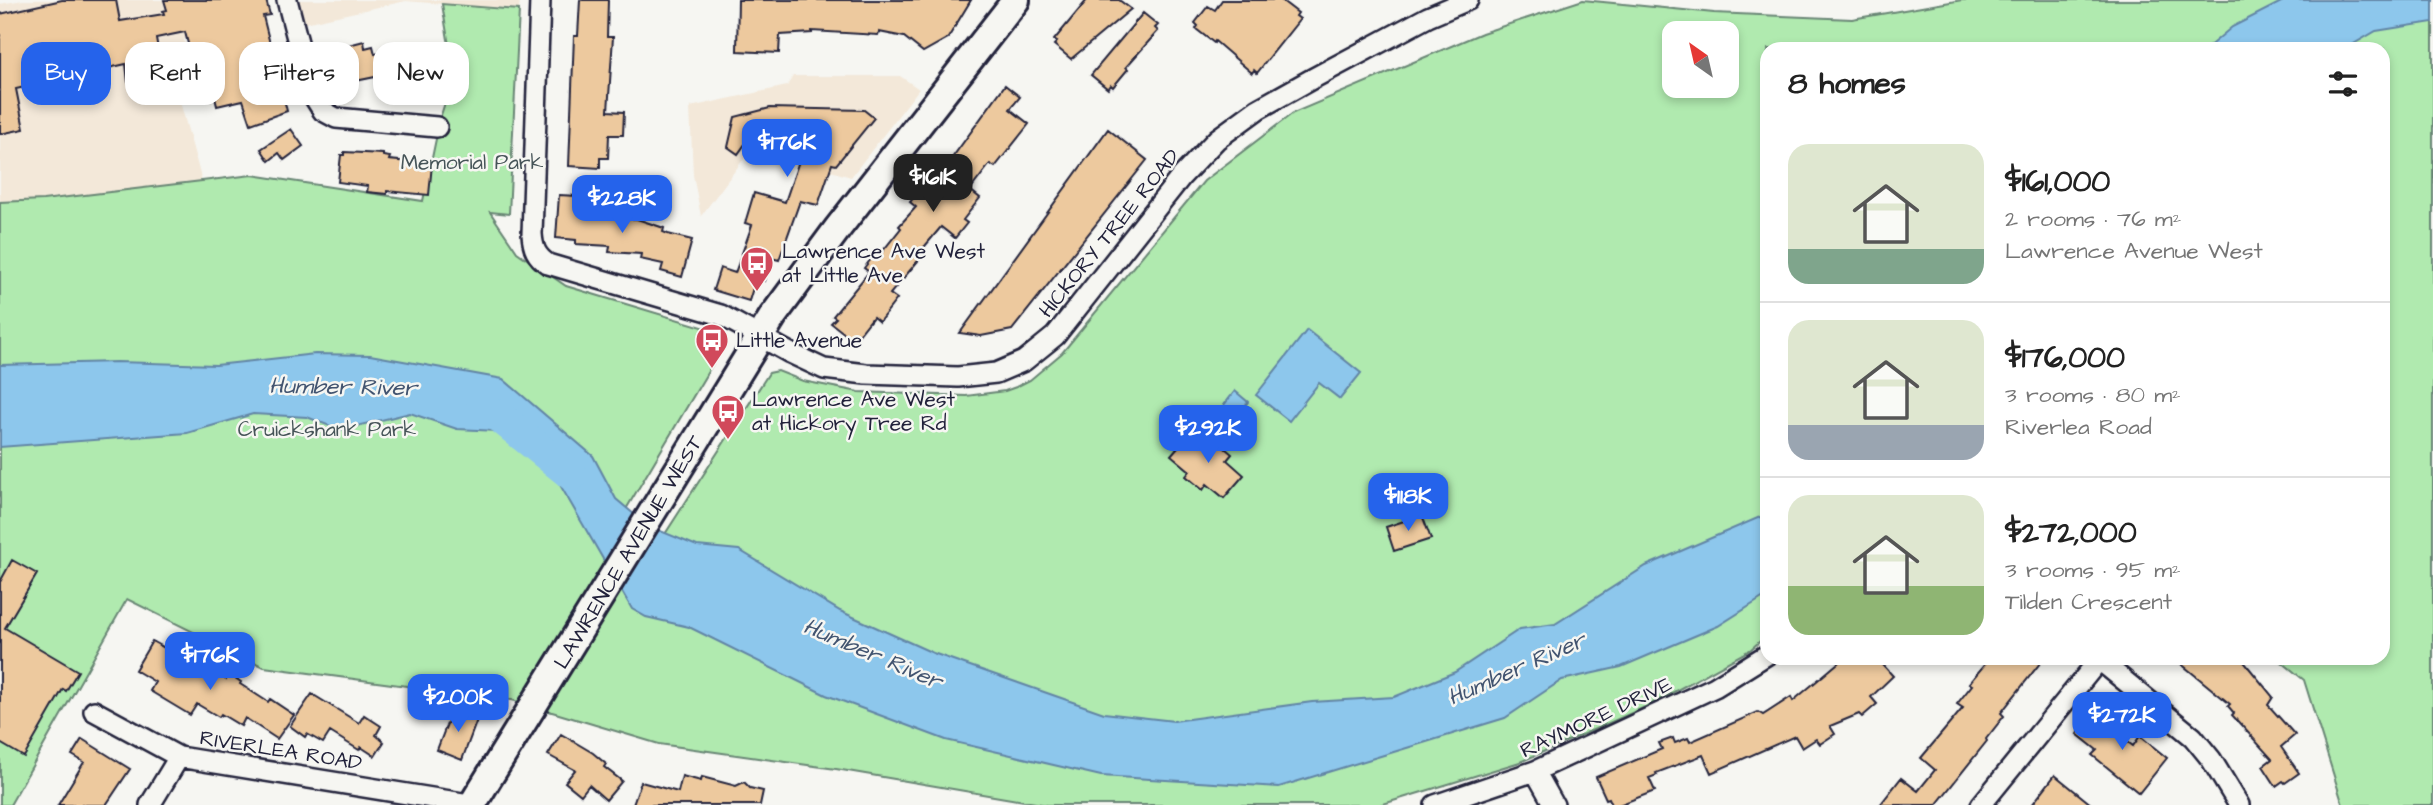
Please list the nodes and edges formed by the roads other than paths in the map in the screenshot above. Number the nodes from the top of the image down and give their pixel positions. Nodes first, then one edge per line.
1 (287, 0) edge
2 (540, 0) edge
3 (1016, 0) edge
4 (1468, 0) edge
5 (437, 128) dead end
6 (761, 336) junction
7 (1760, 659) edge
8 (2093, 665) edge
9 (2105, 665) edge
10 (93, 711) dead end
11 (179, 757) junction
12 (1535, 771) junction
13 (150, 805) edge
14 (473, 805) edge
15 (1435, 805) edge
16 (1553, 805) edge
17 (1982, 805) edge
18 (2239, 805) edge

1 - 5 street
2 - 6 street
3 - 6 main road, LAWRENCE AVENUE WEST
4 - 6 street, HICKORY TREE ROAD
6 - 14 main road, LAWRENCE AVENUE WEST
7 - 12 street, RAYMORE DRIVE
8 - 17 street
9 - 18 street
10 - 11 street, RIVERLEA ROAD
11 - 13 street
11 - 14 street, RIVERLEA ROAD
12 - 15 street, RAYMORE DRIVE
12 - 16 street

